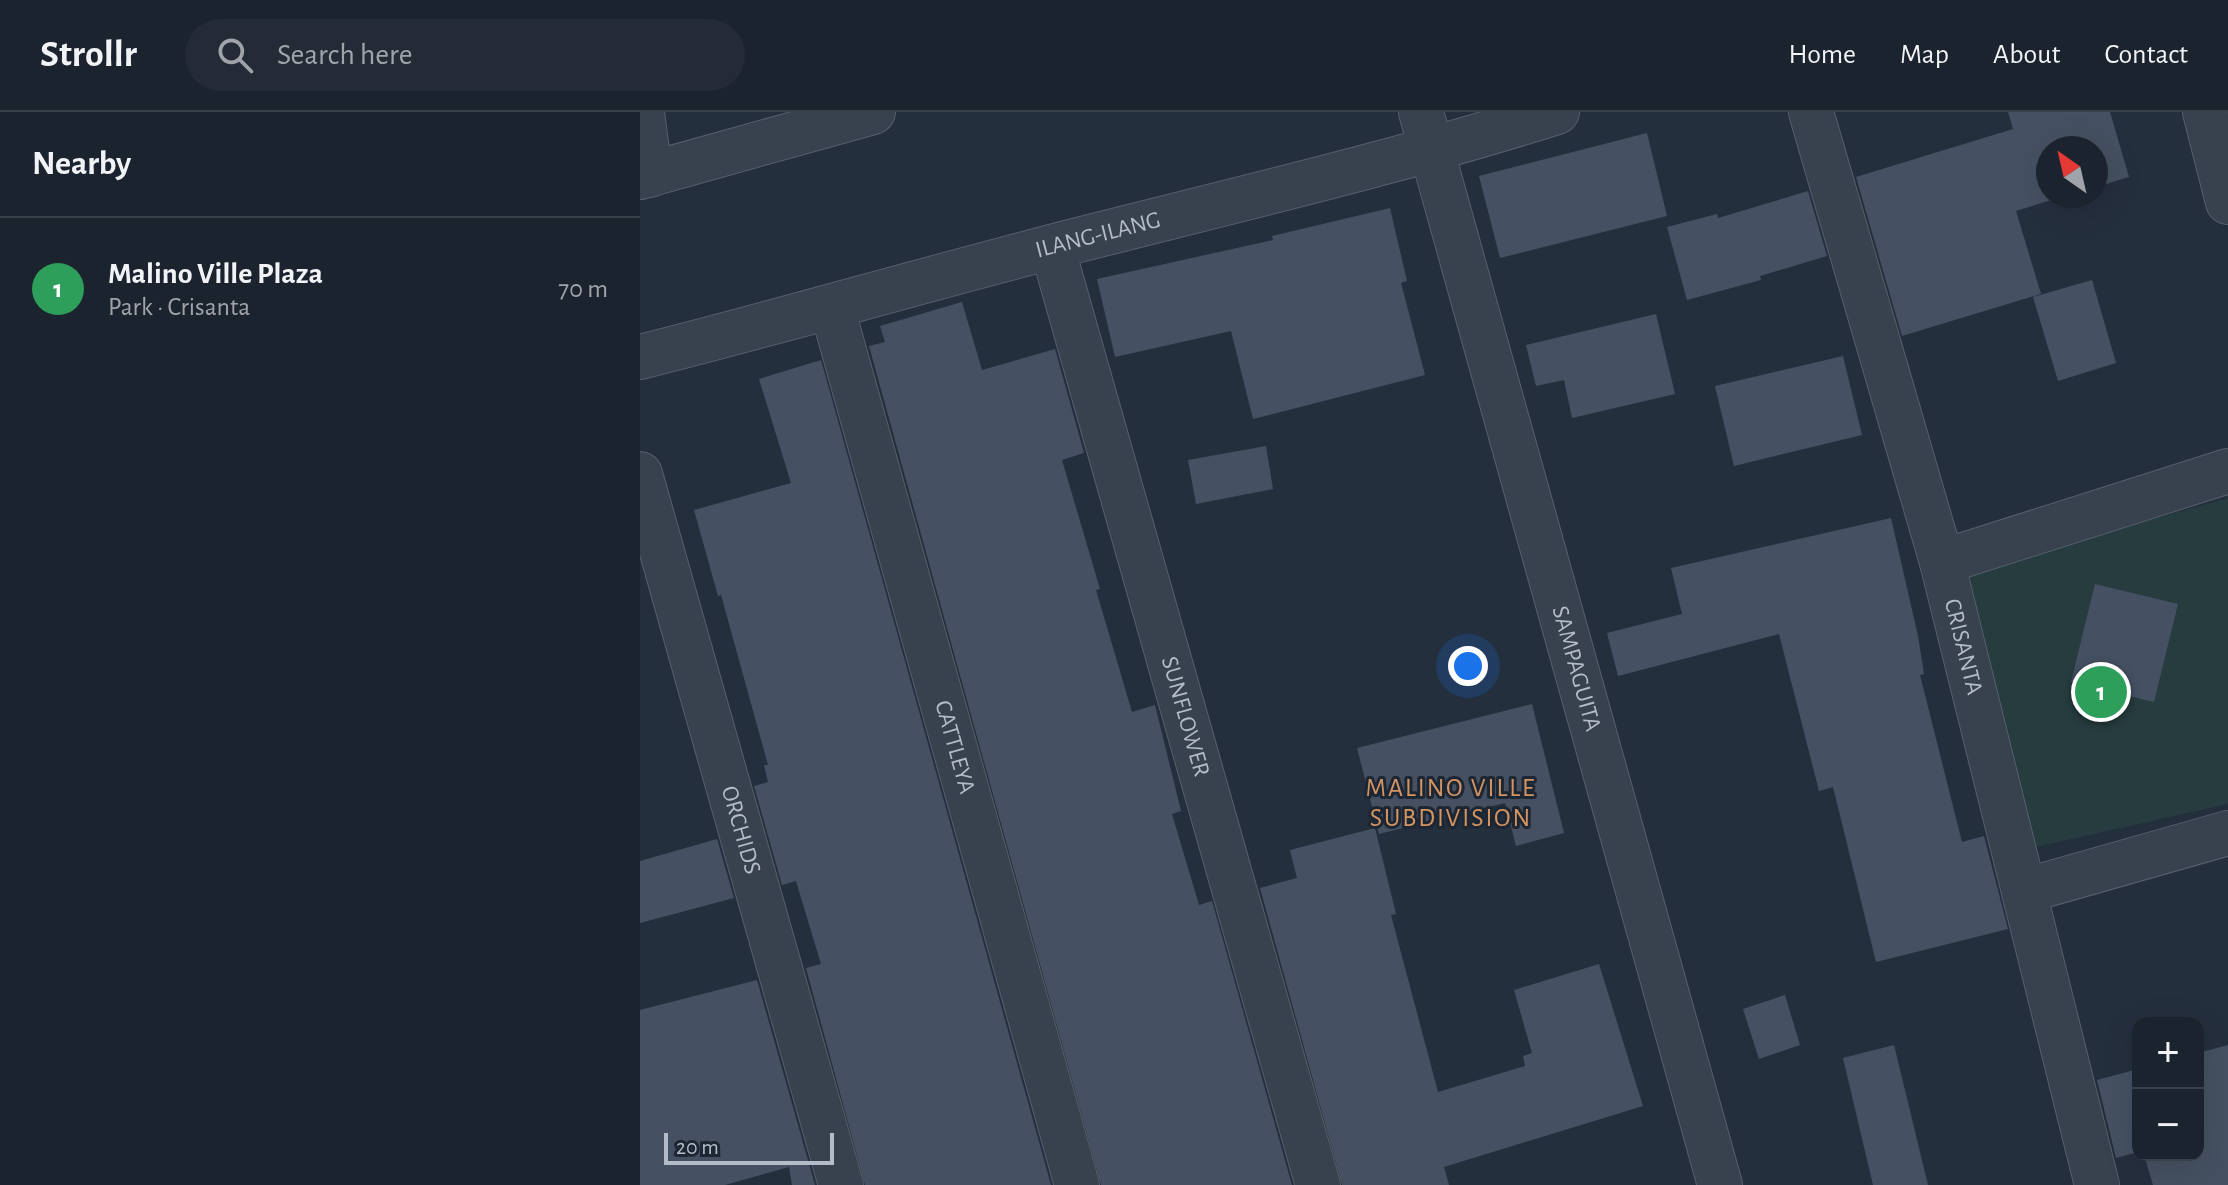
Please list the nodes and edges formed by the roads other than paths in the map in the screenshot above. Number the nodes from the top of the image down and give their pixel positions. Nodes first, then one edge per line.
1 (642, 112) edge
2 (873, 112) edge
3 (1557, 112) edge
4 (1811, 112) edge
5 (2205, 112) edge
6 (1425, 132) edge
7 (645, 176) edge
8 (2228, 198) edge
9 (1052, 247) junction
10 (832, 308) junction
11 (640, 357) edge
12 (2228, 471) edge
13 (640, 474) edge
14 (1942, 562) junction
15 (2228, 833) edge
16 (2024, 891) junction
17 (841, 1185) edge
18 (1077, 1185) edge
19 (1318, 1185) edge
20 (1720, 1185) edge
21 (2097, 1185) edge

1 - 7 street
2 - 7 street
3 - 6 street, ILANG-ILANG
4 - 14 street, CRISANTA
5 - 8 street
6 - 9 street, ILANG-ILANG
6 - 20 street, SAMPAGUITA
9 - 10 street, ILANG-ILANG
9 - 19 street, SUNFLOWER
10 - 11 street, ILANG-ILANG
10 - 18 street, CATTLEYA
12 - 14 street
13 - 17 street, ORCHIDS
14 - 16 street, CRISANTA
15 - 16 street
16 - 21 street, CRISANTA

